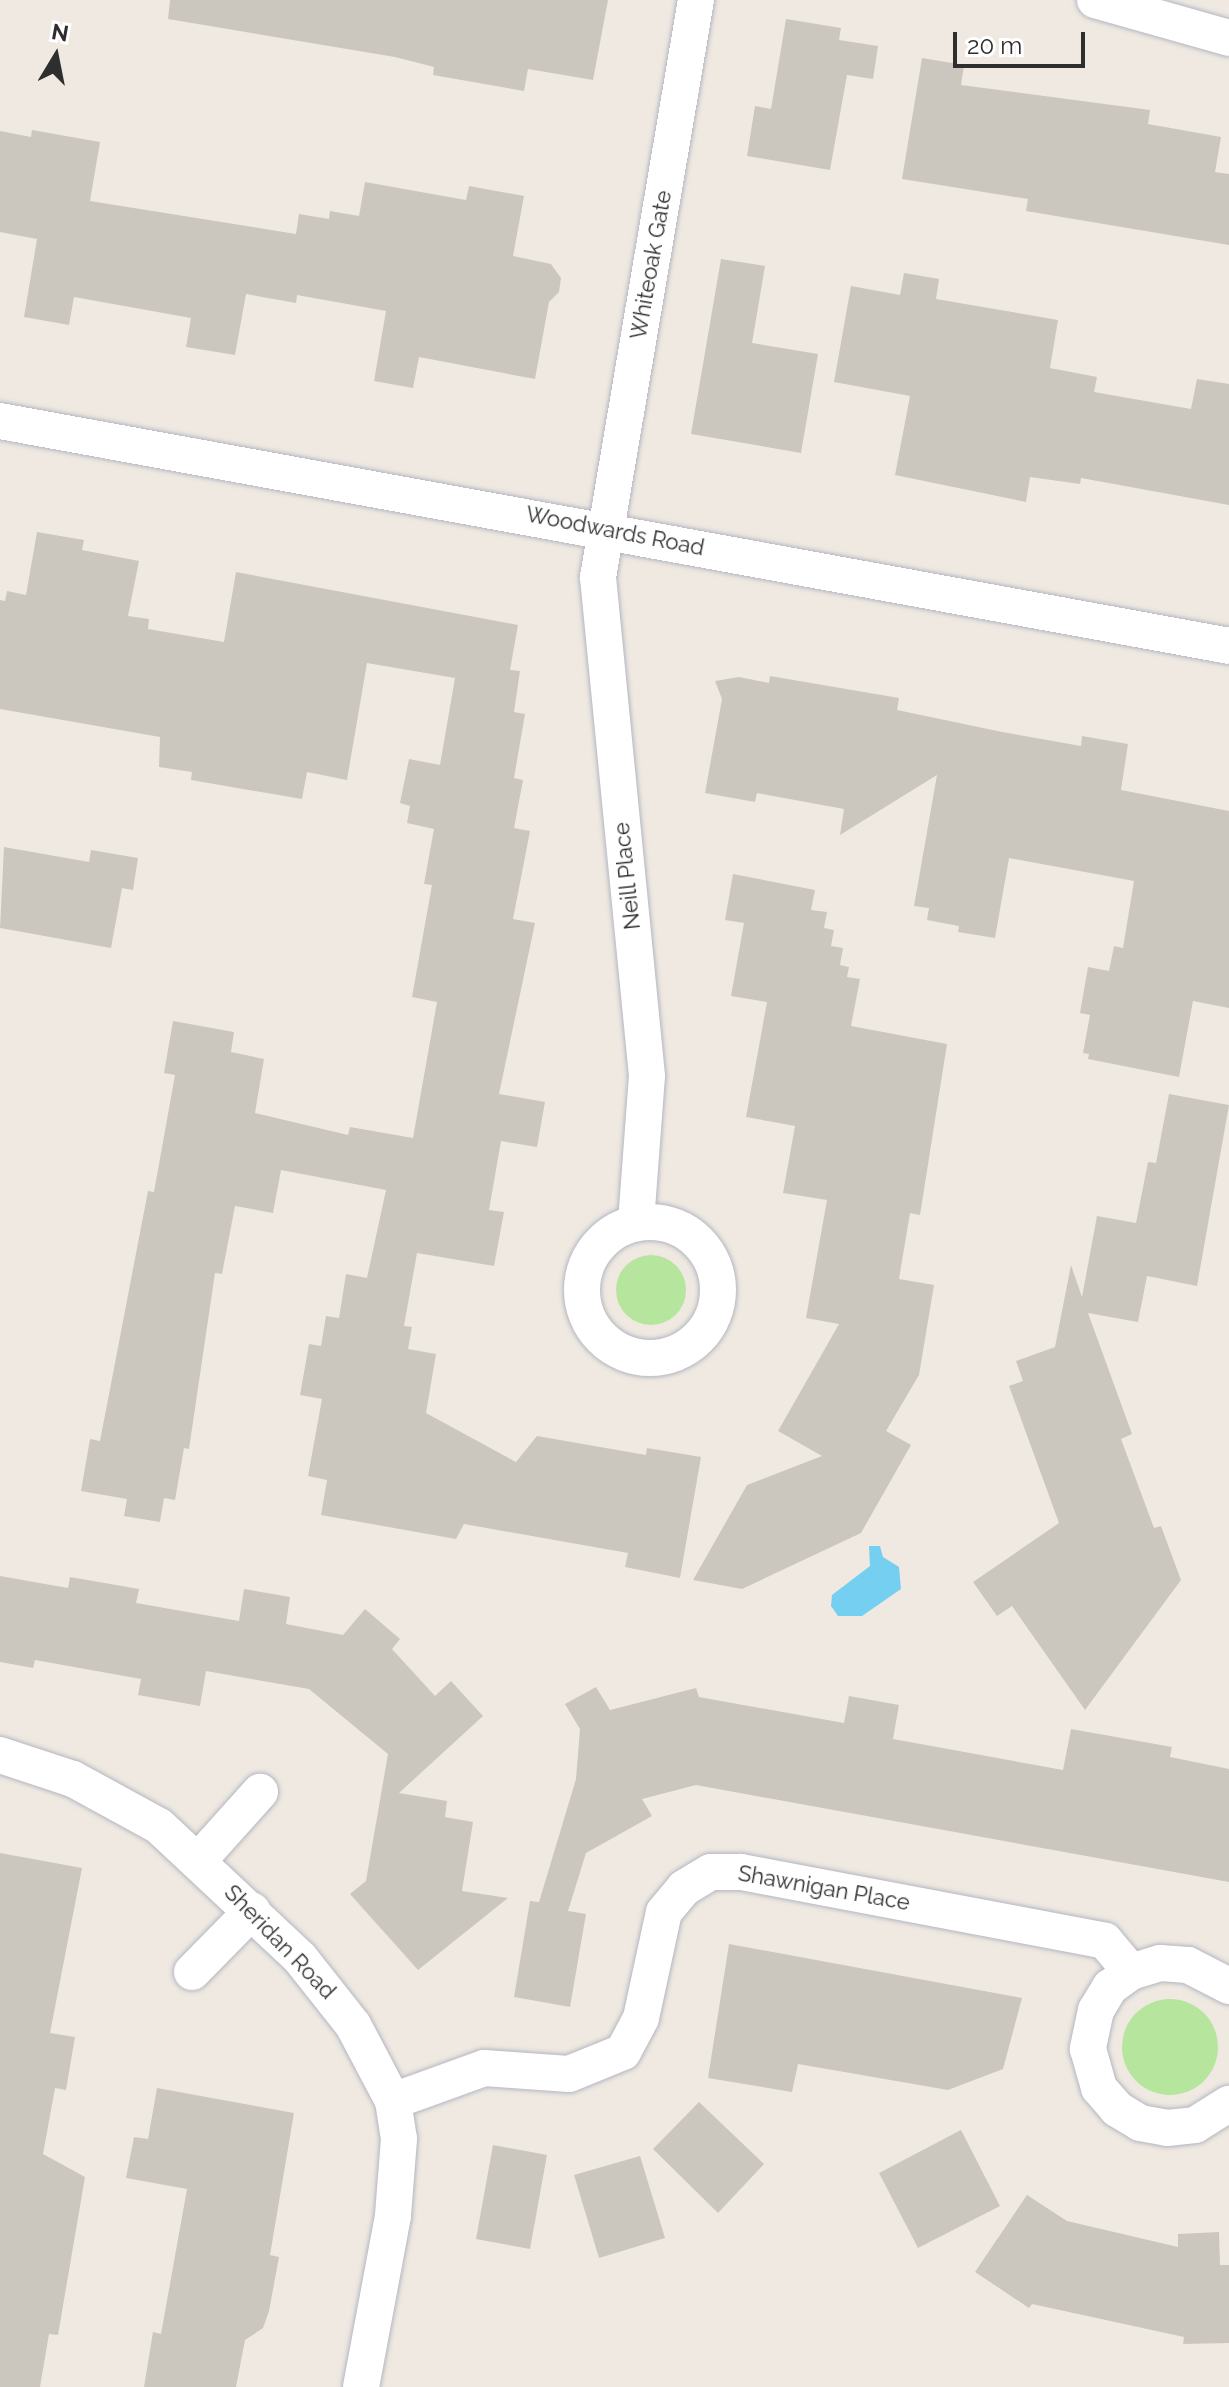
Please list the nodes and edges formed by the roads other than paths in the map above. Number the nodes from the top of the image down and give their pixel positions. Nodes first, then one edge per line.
1 (696, 0) edge
2 (1095, 0) edge
3 (1229, 38) edge
4 (0, 421) edge
5 (605, 529) junction
6 (1229, 646) edge
7 (636, 1222) dead end
8 (0, 1755) edge
9 (260, 1792) dead end
10 (198, 1861) junction
11 (252, 1911) junction
12 (192, 1972) dead end
13 (1131, 1972) junction
14 (1229, 1986) edge
15 (393, 2101) junction
16 (1229, 2104) edge
17 (361, 2387) edge

1 - 5 street, Whiteoak Gate
2 - 3 street
4 - 5 street, Woodwards Road
5 - 6 street, Woodwards Road
5 - 7 street, Neill Place
8 - 10 street, Sheridan Road
9 - 10 street
10 - 11 street, Sheridan Road
11 - 12 street
11 - 15 street, Sheridan Road
13 - 14 street
13 - 15 street, Shawnigan Place
13 - 16 street
15 - 17 street, Sheridan Road

